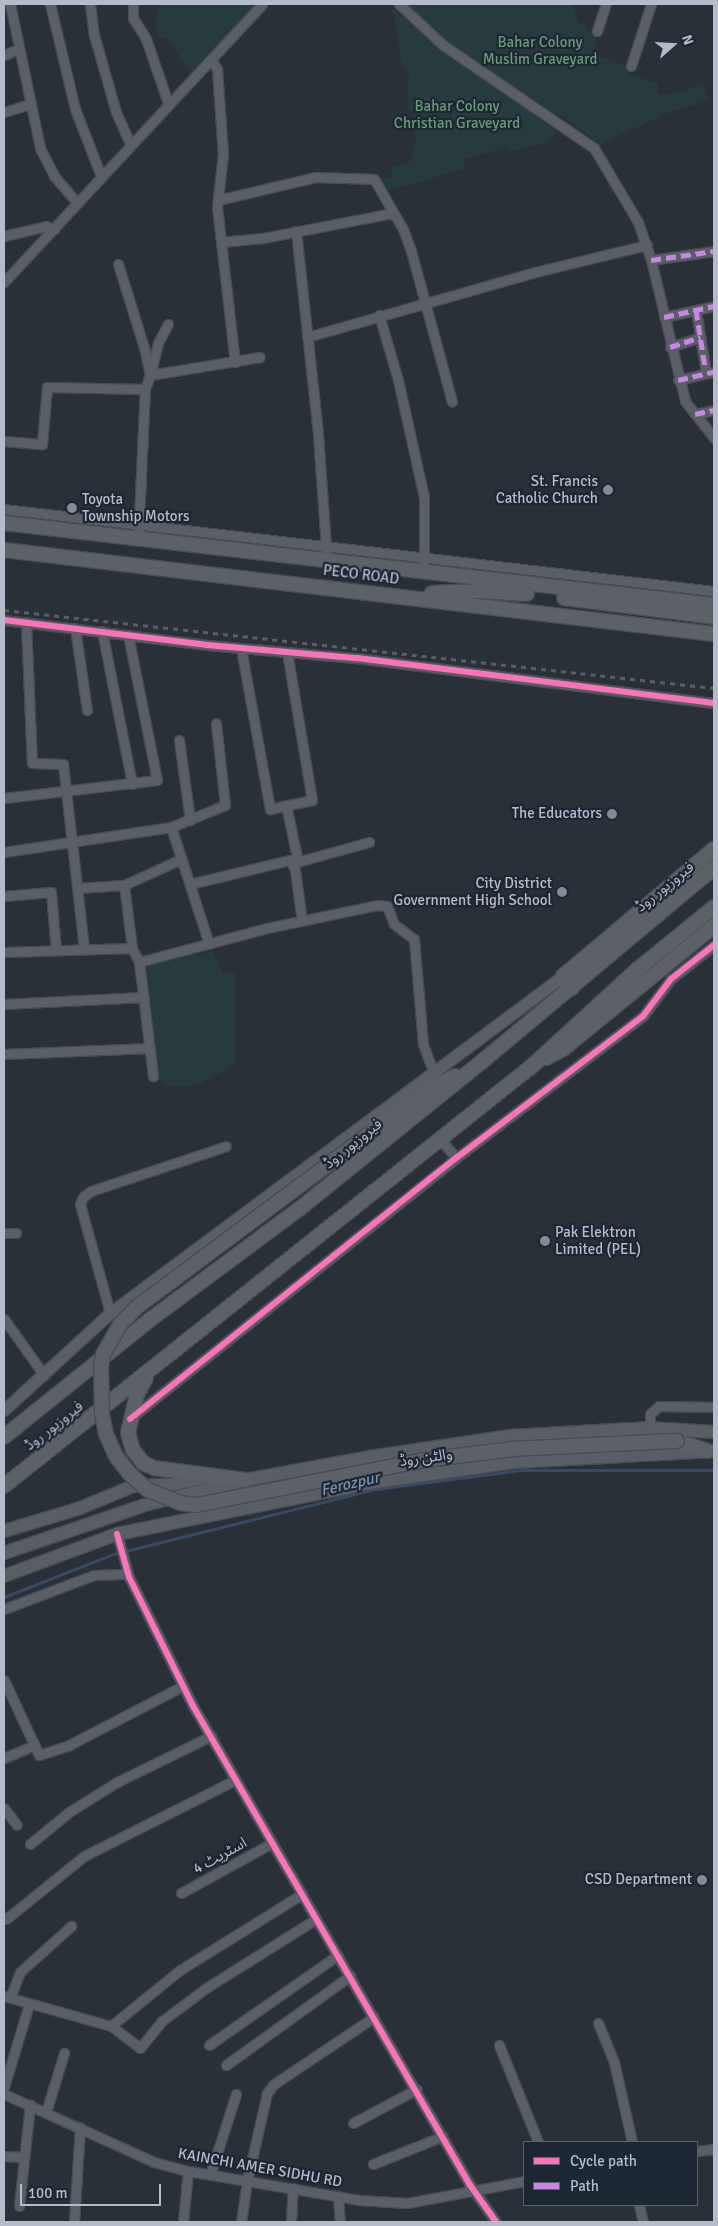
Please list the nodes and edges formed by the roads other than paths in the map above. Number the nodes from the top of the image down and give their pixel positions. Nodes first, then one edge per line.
1 (10, 4) edge
2 (50, 4) edge
3 (90, 4) edge
4 (133, 4) edge
5 (262, 4) edge
6 (399, 4) edge
7 (606, 4) edge
8 (651, 4) edge
9 (597, 31) dead end
10 (19, 49) junction
11 (4, 55) edge
12 (210, 59) junction
13 (631, 66) dead end
14 (168, 103) junction
15 (31, 104) junction
16 (4, 112) edge
17 (130, 143) junction
18 (101, 176) junction
19 (218, 200) junction
20 (77, 202) junction
21 (393, 213) junction
22 (55, 229) junction
23 (296, 231) junction
24 (4, 236) edge
25 (221, 242) junction
26 (647, 245) junction
27 (714, 251) edge
28 (651, 260) junction
29 (118, 264) dead end
30 (4, 282) edge
31 (424, 302) junction
32 (714, 306) edge
33 (696, 310) junction
34 (379, 315) junction
35 (664, 317) junction
36 (168, 324) dead end
37 (700, 336) junction
38 (307, 337) junction
39 (670, 347) junction
40 (260, 357) dead end
41 (235, 362) junction
42 (705, 367) dead end
43 (714, 372) edge
44 (150, 375) junction
45 (678, 380) junction
46 (145, 389) junction
47 (452, 402) dead end
48 (714, 410) edge
49 (695, 414) junction
50 (714, 438) edge
51 (4, 441) edge
52 (4, 509) edge
53 (49, 514) junction
54 (84, 517) junction
55 (4, 523) edge
56 (138, 523) junction
57 (47, 529) junction
58 (82, 533) junction
59 (138, 541) junction
60 (326, 545) junction
61 (4, 550) edge
62 (327, 562) junction
63 (424, 566) junction
64 (611, 579) junction
65 (714, 591) edge
66 (609, 594) junction
67 (394, 595) junction
68 (714, 605) edge
69 (714, 617) edge
70 (4, 620) edge
71 (26, 622) junction
72 (75, 628) junction
73 (102, 631) junction
74 (714, 634) edge
75 (128, 635) junction
76 (241, 648) junction
77 (287, 652) junction
78 (714, 703) edge
79 (87, 710) dead end
80 (216, 723) dead end
81 (179, 740) dead end
82 (132, 784) junction
83 (66, 792) junction
84 (4, 798) edge
85 (286, 806) junction
86 (190, 820) junction
87 (171, 827) junction
88 (369, 842) dead end
89 (71, 844) junction
90 (714, 848) edge
91 (4, 852) edge
92 (182, 858) junction
93 (295, 862) junction
94 (714, 868) edge
95 (190, 884) junction
96 (124, 885) junction
97 (77, 888) junction
98 (4, 896) edge
99 (714, 907) edge
100 (302, 921) junction
101 (714, 926) edge
102 (209, 944) junction
103 (714, 945) edge
104 (84, 948) junction
105 (132, 948) junction
106 (56, 950) junction
107 (4, 952) edge
108 (139, 962) junction
109 (563, 976) junction
110 (572, 988) junction
111 (144, 997) junction
112 (4, 1004) edge
113 (150, 1048) junction
114 (4, 1054) edge
115 (484, 1060) junction
116 (532, 1066) junction
117 (433, 1071) junction
118 (153, 1076) dead end
119 (441, 1140) junction
120 (226, 1146) dead end
121 (456, 1158) junction
122 (16, 1233) dead end
123 (4, 1234) edge
124 (110, 1313) junction
125 (4, 1320) edge
126 (148, 1373) junction
127 (44, 1375) junction
128 (714, 1407) edge
129 (4, 1410) edge
130 (130, 1419) junction
131 (650, 1428) junction
132 (714, 1432) edge
133 (4, 1437) edge
134 (710, 1451) edge
135 (215, 1475) junction
136 (245, 1480) junction
137 (4, 1486) edge
138 (4, 1531) edge
139 (117, 1534) junction
140 (89, 1544) junction
141 (4, 1553) edge
142 (4, 1568) edge
143 (128, 1574) junction
144 (4, 1576) edge
145 (4, 1609) edge
146 (4, 1680) edge
147 (183, 1686) junction
148 (6, 1692) edge
149 (211, 1736) junction
150 (34, 1745) junction
151 (4, 1758) edge
152 (235, 1780) junction
153 (4, 1808) edge
154 (17, 1825) dead end
155 (272, 1843) junction
156 (30, 1844) dead end
157 (180, 1893) dead end
158 (302, 1894) junction
159 (316, 1919) junction
160 (6, 1920) dead end
161 (71, 1926) dead end
162 (338, 1955) junction
163 (350, 1976) junction
164 (7, 1997) edge
165 (29, 2004) junction
166 (374, 2017) junction
167 (598, 2022) dead end
168 (111, 2026) junction
169 (209, 2045) dead end
170 (499, 2045) dead end
171 (64, 2052) dead end
172 (226, 2065) dead end
173 (4, 2087) edge
174 (417, 2089) junction
175 (4, 2094) edge
176 (236, 2094) dead end
177 (30, 2105) junction
178 (46, 2112) junction
179 (353, 2123) dead end
180 (80, 2127) junction
181 (443, 2136) junction
182 (538, 2141) edge
183 (632, 2141) edge
184 (714, 2150) edge
185 (698, 2151) edge
186 (4, 2156) edge
187 (23, 2157) junction
188 (373, 2164) dead end
189 (188, 2171) junction
190 (210, 2175) junction
191 (247, 2180) junction
192 (523, 2181) edge
193 (293, 2188) junction
194 (474, 2190) junction
195 (338, 2196) junction
196 (19, 2206) dead end
197 (639, 2206) edge
198 (74, 2222) edge
199 (184, 2222) edge
200 (241, 2222) edge
201 (291, 2222) edge
202 (340, 2222) edge
203 (496, 2222) edge
204 (642, 2222) edge

1 - 10 street
2 - 18 street
3 - 17 street
4 - 14 street
5 - 12 street
6 - 26 street
7 - 9 street
8 - 13 street
10 - 11 street
10 - 15 street
12 - 14 street
12 - 19 street
14 - 17 street
15 - 16 street
15 - 20 street
17 - 18 street
18 - 20 street
19 - 21 street
19 - 25 street
20 - 22 street
21 - 23 street
21 - 31 street
22 - 24 street
22 - 30 street
23 - 25 street
23 - 38 street
25 - 41 street
26 - 28 street
26 - 31 street
27 - 28 street
28 - 35 street
29 - 44 street
31 - 34 street
31 - 47 street
32 - 33 street
33 - 35 street
33 - 37 street
34 - 38 street
34 - 63 street
35 - 39 street
36 - 44 street
37 - 39 street
37 - 42 street
38 - 60 street
39 - 45 street
40 - 41 street
41 - 44 street
43 - 45 street
44 - 46 street
45 - 49 street
46 - 51 street
46 - 56 street
48 - 49 street
49 - 50 street
52 - 53 street
53 - 54 street
53 - 57 street
54 - 56 street
54 - 58 street
55 - 57 main road, PECO ROAD
56 - 59 street
56 - 60 street
57 - 58 main road, PECO ROAD
58 - 59 main road, PECO ROAD
59 - 62 main road, PECO ROAD
60 - 62 street
60 - 63 street
61 - 67 main road, PECO ROAD
62 - 63 main road, PECO ROAD
63 - 64 street
63 - 66 main road, PECO ROAD
64 - 65 street
64 - 66 street
66 - 68 main road, PECO ROAD
67 - 69 main road
67 - 74 main road, PECO ROAD
70 - 71 street
71 - 72 street
71 - 83 street
72 - 73 street
72 - 79 street
73 - 75 street
73 - 82 street
75 - 76 street
75 - 82 street
76 - 77 street
76 - 85 street
77 - 78 street
77 - 85 street
80 - 86 street
81 - 86 street
82 - 83 street
83 - 84 street
83 - 89 street
85 - 93 street
86 - 87 street
87 - 89 street
87 - 92 street
88 - 93 street
89 - 91 street
89 - 97 street
90 - 109 main road
92 - 95 street
92 - 96 street
93 - 95 street
93 - 100 street
94 - 110 main road, فیروزپور روڈ
95 - 102 street
96 - 97 street
96 - 105 street
97 - 104 street
98 - 106 street
99 - 116 main road
100 - 102 street
100 - 117 street
101 - 116 main road
102 - 108 street
103 - 121 street
104 - 105 street
104 - 106 street
105 - 108 street
106 - 107 street
108 - 111 street
109 - 110 main road
109 - 117 street
110 - 115 main road, فیروزپور روڈ
111 - 112 street
111 - 113 street
113 - 114 street
113 - 118 street
115 - 133 main road, فیروزپور روڈ
115 - 134 main road, bridge
116 - 119 main road, فیروزپور روڈ
117 - 124 street
119 - 121 street
119 - 126 main road, فیروزپور روڈ
120 - 124 street
121 - 130 street
122 - 123 street
124 - 127 street
125 - 127 street
126 - 130 main road
126 - 137 main road, فیروزپور روڈ
127 - 129 street
128 - 131 street
130 - 135 main road
131 - 132 main road, والٹن روڈ
131 - 136 main road, والٹن روڈ
134 - 139 main road, والٹن روڈ
135 - 136 main road
135 - 138 main road
136 - 141 main road, والٹن روڈ
139 - 140 main road, والٹن روڈ
139 - 143 street
140 - 142 main road
140 - 144 main road, والٹن روڈ
143 - 145 street
143 - 147 street
146 - 148 street
147 - 149 street
147 - 150 street
148 - 150 street
149 - 152 street
149 - 156 street
150 - 151 street
152 - 155 street
152 - 160 street
153 - 154 street
155 - 157 street, اسٹریٹ 4
155 - 158 street
158 - 159 street
158 - 168 street
159 - 162 street
159 - 168 street
161 - 164 street
162 - 163 street
162 - 169 street
163 - 166 street
163 - 172 street
164 - 165 street
165 - 168 street
165 - 173 street
166 - 174 street
166 - 191 street
167 - 183 street
170 - 182 street
171 - 178 street
174 - 179 street
174 - 181 street
175 - 177 street, KAINCHI AMER SIDHU RD
176 - 190 street
177 - 178 street, KAINCHI AMER SIDHU RD
177 - 187 street
178 - 180 street, KAINCHI AMER SIDHU RD
180 - 189 street, KAINCHI AMER SIDHU RD
180 - 198 street
181 - 188 street
181 - 194 street
184 - 185 street
186 - 187 street
187 - 196 street
189 - 190 street, KAINCHI AMER SIDHU RD
189 - 199 street
190 - 191 street, KAINCHI AMER SIDHU RD
191 - 193 street, KAINCHI AMER SIDHU RD
191 - 200 street
192 - 194 street, KAINCHI AMER SIDHU RD
193 - 195 street, KAINCHI AMER SIDHU RD
193 - 201 street
194 - 195 street, KAINCHI AMER SIDHU RD
194 - 203 street
195 - 202 street
197 - 204 street

